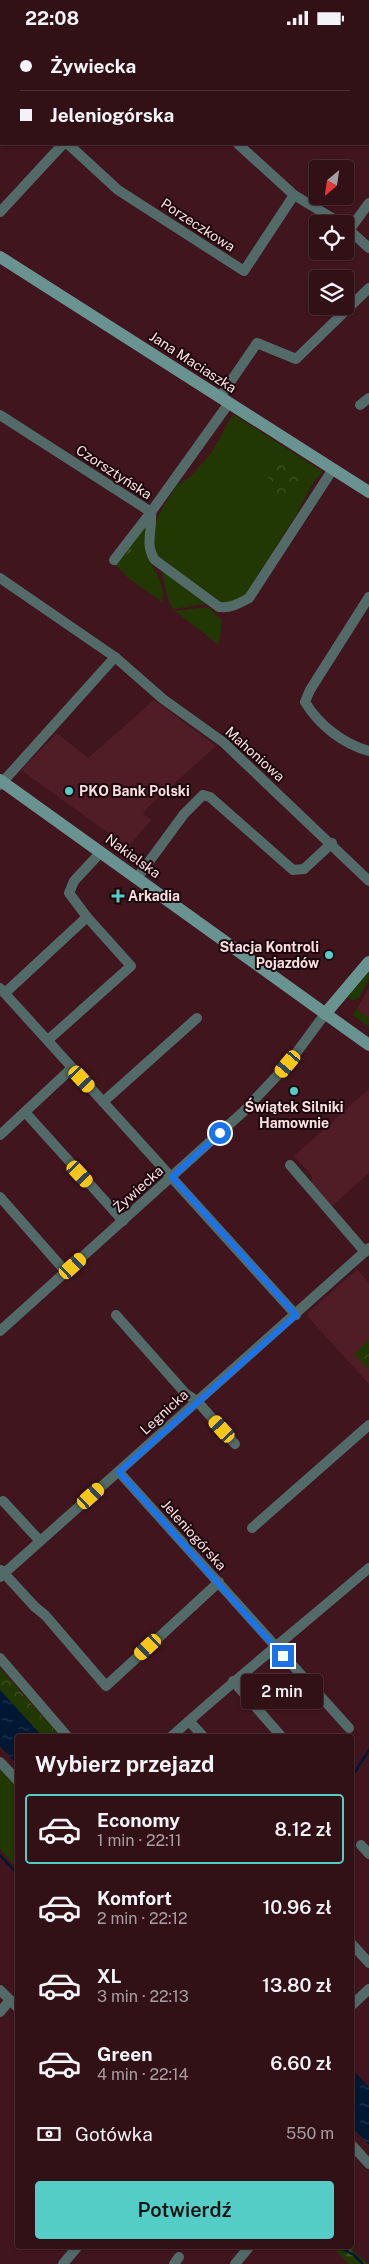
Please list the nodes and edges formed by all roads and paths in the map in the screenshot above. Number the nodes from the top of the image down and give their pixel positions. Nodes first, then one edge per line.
1 (62, 145) edge
2 (69, 145) edge
3 (239, 145) edge
4 (294, 195) junction
5 (369, 203) edge
6 (0, 212) edge
7 (327, 215) edge
8 (354, 217) edge
9 (354, 234) edge
10 (369, 248) edge
11 (0, 257) edge
12 (369, 288) edge
13 (369, 398) edge
14 (225, 400) junction
15 (360, 405) dead end
16 (0, 415) edge
17 (332, 469) junction
18 (369, 492) edge
19 (151, 512) junction
20 (114, 560) dead end
21 (0, 579) edge
22 (369, 597) edge
23 (114, 657) junction
24 (369, 751) edge
25 (1, 782) edge
26 (332, 843) junction
27 (101, 852) junction
28 (137, 878) junction
29 (369, 881) edge
30 (87, 917) junction
31 (369, 962) edge
32 (2, 991) edge
33 (325, 1014) junction
34 (197, 1018) dead end
35 (48, 1041) junction
36 (369, 1045) edge
37 (72, 1068) junction
38 (103, 1102) junction
39 (26, 1112) junction
40 (0, 1135) edge
41 (290, 1165) dead end
42 (172, 1177) junction
43 (0, 1197) edge
44 (123, 1221) junction
45 (367, 1250) edge
46 (66, 1272) junction
47 (116, 1315) dead end
48 (296, 1315) junction
49 (0, 1330) edge
50 (197, 1401) junction
51 (369, 1425) edge
52 (235, 1444) dead end
53 (119, 1472) junction
54 (3, 1501) dead end
55 (252, 1528) dead end
56 (40, 1541) junction
57 (369, 1567) edge
58 (1, 1573) edge
59 (219, 1582) junction
60 (276, 1648) junction
61 (0, 1658) edge
62 (233, 1681) junction
63 (189, 1721) junction
64 (349, 1728) dead end
65 (66, 1734) edge
66 (174, 1734) edge
67 (201, 1734) edge
68 (279, 1734) edge
69 (0, 1762) edge
70 (15, 1778) edge
71 (361, 1845) dead end
72 (369, 1854) edge
73 (354, 1946) edge
74 (369, 1963) edge
75 (369, 1989) edge
76 (0, 1990) edge
77 (354, 2003) edge
78 (14, 2004) edge
79 (0, 2012) edge
80 (354, 2147) edge
81 (369, 2164) edge
82 (76, 2249) edge
83 (244, 2249) edge
84 (63, 2264) edge
85 (235, 2264) edge

1 - 6 street
2 - 4 street, Porzeczkowa
3 - 4 street
4 - 7 street
5 - 8 street
9 - 10 street
11 - 14 street, Jana Maciaszka
12 - 14 street, Czorsztyńska
13 - 15 street
14 - 17 street, Jana Maciaszka
14 - 19 street, Czorsztyńska
16 - 19 street, Czorsztyńska
17 - 18 street, Jana Maciaszka
17 - 19 street
19 - 20 street
21 - 23 street, Mahoniowa
22 - 24 street
23 - 25 street
23 - 26 street, Mahoniowa
25 - 27 street, Nakielska
26 - 28 street
26 - 29 street, Mahoniowa
27 - 28 street, Nakielska
27 - 30 street
28 - 33 street, Nakielska
30 - 32 street
30 - 35 street
31 - 33 street
32 - 35 street
33 - 36 street, Nakielska
33 - 42 street, Żywiecka
34 - 38 street
35 - 37 street
37 - 38 street
37 - 39 street
38 - 42 street
39 - 40 street
39 - 44 street
41 - 45 street
42 - 44 street, Żywiecka
42 - 48 street
43 - 46 street
44 - 46 street, Żywiecka
45 - 48 street, Legnicka
46 - 49 street, Żywiecka
47 - 50 street
48 - 50 street, Legnicka
50 - 52 street
50 - 53 street, Legnicka
51 - 55 street
53 - 56 street, Legnicka
53 - 59 street, Jeleniogórska
54 - 56 street
56 - 58 street, Legnicka
57 - 60 street
58 - 59 street
59 - 60 street, Jeleniogórska
60 - 62 street
60 - 64 street, Jeleniogórska
61 - 65 street
62 - 63 street
62 - 68 street
63 - 66 street
63 - 67 street
69 - 70 street
71 - 72 street
73 - 74 street
75 - 77 street
76 - 78 street
78 - 79 street
80 - 81 street
82 - 84 street
83 - 85 street

